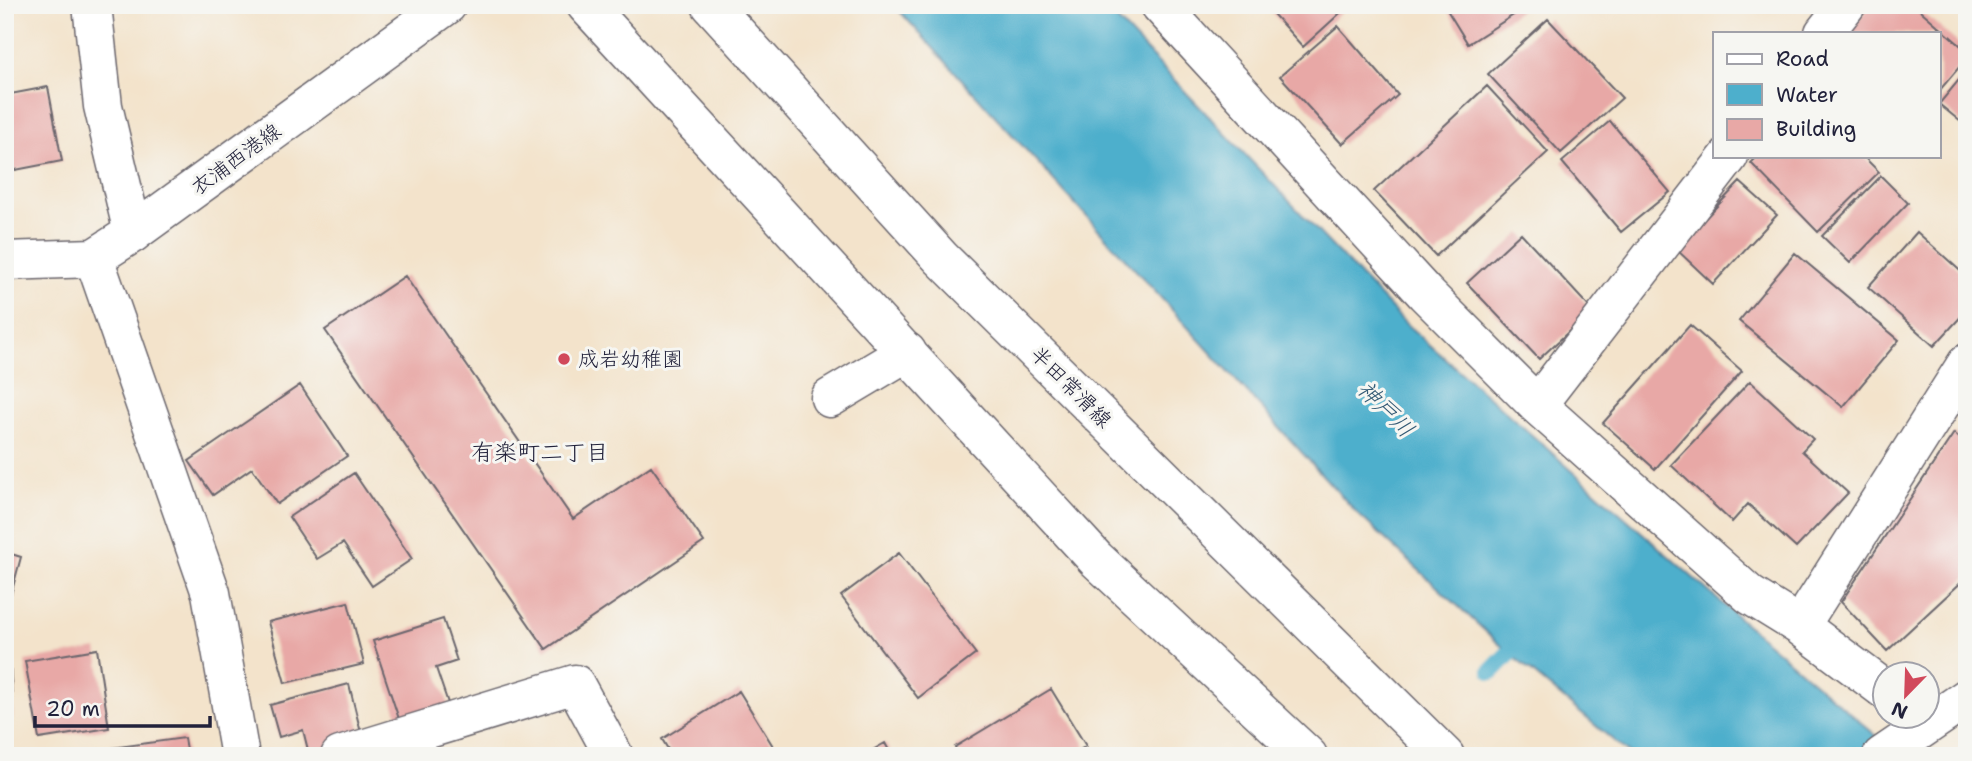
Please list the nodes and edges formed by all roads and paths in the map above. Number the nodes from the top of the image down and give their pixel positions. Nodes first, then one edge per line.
1 (92, 5) edge
2 (447, 5) edge
3 (586, 5) edge
4 (711, 5) edge
5 (1160, 5) edge
6 (1846, 5) edge
7 (1825, 32) edge
8 (1727, 158) edge
9 (134, 233) junction
10 (94, 258) junction
11 (5, 261) edge
12 (907, 352) junction
13 (1967, 363) edge
14 (830, 398) dead end
15 (1536, 405) junction
16 (1800, 626) junction
17 (1870, 678) edge
18 (1967, 698) edge
19 (1940, 712) edge
20 (1912, 730) edge
21 (240, 756) edge
22 (340, 756) edge
23 (614, 756) edge
24 (1308, 756) edge
25 (1445, 756) edge
26 (1882, 756) edge

1 - 9 main road
2 - 9 main road, 衣浦西港線
3 - 12 main road
4 - 25 main road, 半田常滑線
5 - 15 main road
6 - 7 main road
8 - 15 main road
9 - 10 main road, 衣浦西港線
10 - 11 main road
10 - 21 main road
12 - 14 main road
12 - 24 main road
13 - 16 main road
15 - 16 main road
16 - 17 main road
18 - 19 main road
20 - 26 main road
22 - 23 main road

